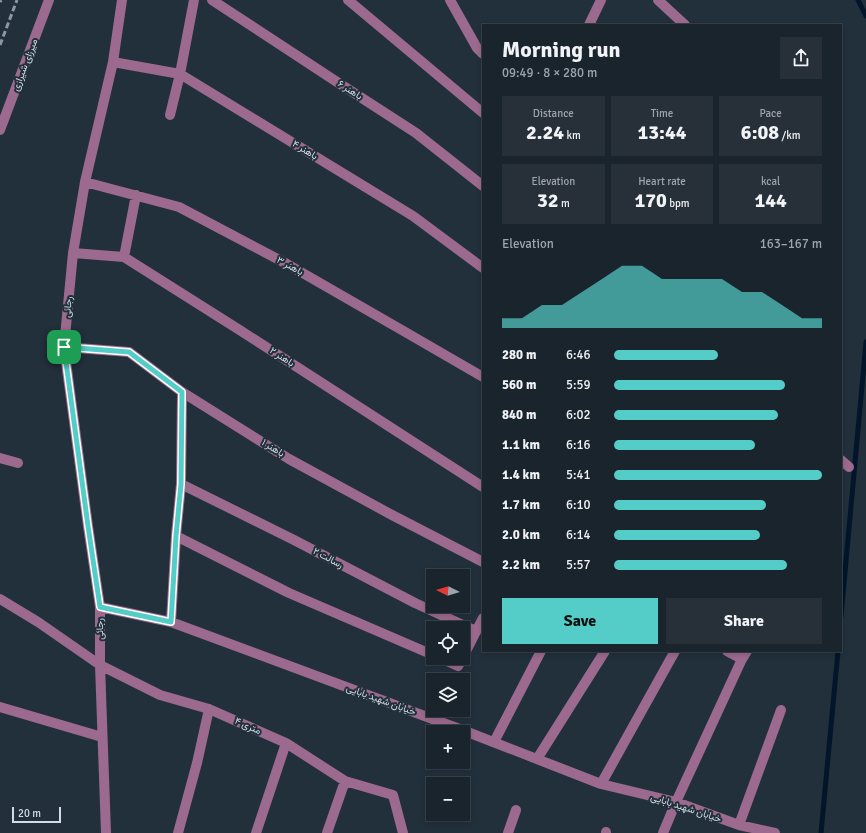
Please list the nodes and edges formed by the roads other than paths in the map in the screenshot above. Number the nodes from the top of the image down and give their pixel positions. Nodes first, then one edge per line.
1 (49, 0) edge
2 (122, 0) edge
3 (194, 0) edge
4 (212, 0) edge
5 (348, 0) edge
6 (450, 0) edge
7 (601, 0) edge
8 (658, 0) edge
9 (589, 24) edge
10 (684, 24) edge
11 (482, 53) edge
12 (113, 62) junction
13 (180, 74) junction
14 (482, 112) edge
15 (170, 115) dead end
16 (0, 130) edge
17 (85, 182) junction
18 (482, 185) edge
19 (136, 195) junction
20 (73, 253) junction
21 (124, 257) junction
22 (482, 267) edge
23 (64, 347) junction
24 (482, 376) edge
25 (182, 392) junction
26 (0, 458) edge
27 (842, 461) edge
28 (18, 463) dead end
29 (849, 468) dead end
30 (181, 484) junction
31 (482, 486) edge
32 (176, 536) junction
33 (482, 561) edge
34 (0, 599) edge
35 (100, 607) junction
36 (482, 620) edge
37 (171, 622) junction
38 (476, 631) junction
39 (470, 643) edge
40 (426, 652) edge
41 (540, 652) edge
42 (604, 652) edge
43 (674, 652) edge
44 (731, 652) edge
45 (744, 655) edge
46 (100, 665) junction
47 (0, 707) edge
48 (209, 709) junction
49 (781, 710) dead end
50 (102, 738) junction
51 (494, 742) junction
52 (286, 743) junction
53 (537, 759) junction
54 (345, 781) junction
55 (601, 784) junction
56 (676, 802) junction
57 (516, 810) dead end
58 (739, 825) junction
59 (106, 833) edge
60 (178, 833) edge
61 (256, 833) edge
62 (328, 833) edge
63 (403, 833) edge
64 (508, 833) edge
65 (663, 833) edge
66 (775, 833) edge

1 - 16 street, میرزای شیرازی
2 - 12 street, رجائی
3 - 13 street
4 - 18 street, باهنر ۶
5 - 14 street
6 - 11 street
7 - 9 street
8 - 10 street
12 - 13 street, باهنر ۴
12 - 17 street, رجائی
13 - 15 street
13 - 22 street, باهنر ۴
17 - 19 street, باهنر ۳
17 - 20 street, رجائی
19 - 21 street
19 - 24 street, باهنر ۳
20 - 21 street, باهنر ۲
20 - 23 street, رجائی
21 - 31 street, باهنر ۲
23 - 25 street, باهنر ۱
23 - 35 street, رجائی
25 - 30 street
25 - 33 street, باهنر ۱
26 - 28 street
27 - 29 street
30 - 32 street
30 - 38 street, رسالت ۲
32 - 37 street
32 - 40 street
34 - 46 street, ۴ متری
35 - 37 street, خیابان شهید بابایی
35 - 46 street, رجائی
36 - 38 street
37 - 51 street, خیابان شهید بابایی
38 - 39 street
41 - 51 street
42 - 53 street
43 - 55 street
44 - 45 street
45 - 56 street
46 - 48 street, ۴ متری
46 - 50 street, رجائی
47 - 50 street
48 - 52 street, ۴ متری
48 - 60 street
49 - 58 street
50 - 59 street, رجائی
51 - 53 street, خیابان شهید بابایی
52 - 54 street, ۴ متری
52 - 61 street
53 - 55 street, خیابان شهید بابایی
54 - 62 street
54 - 63 street, ۴ متری
55 - 56 street, خیابان شهید بابایی
56 - 58 street, خیابان شهید بابایی
56 - 65 street
57 - 64 street
58 - 66 street, خیابان شهید بابایی

